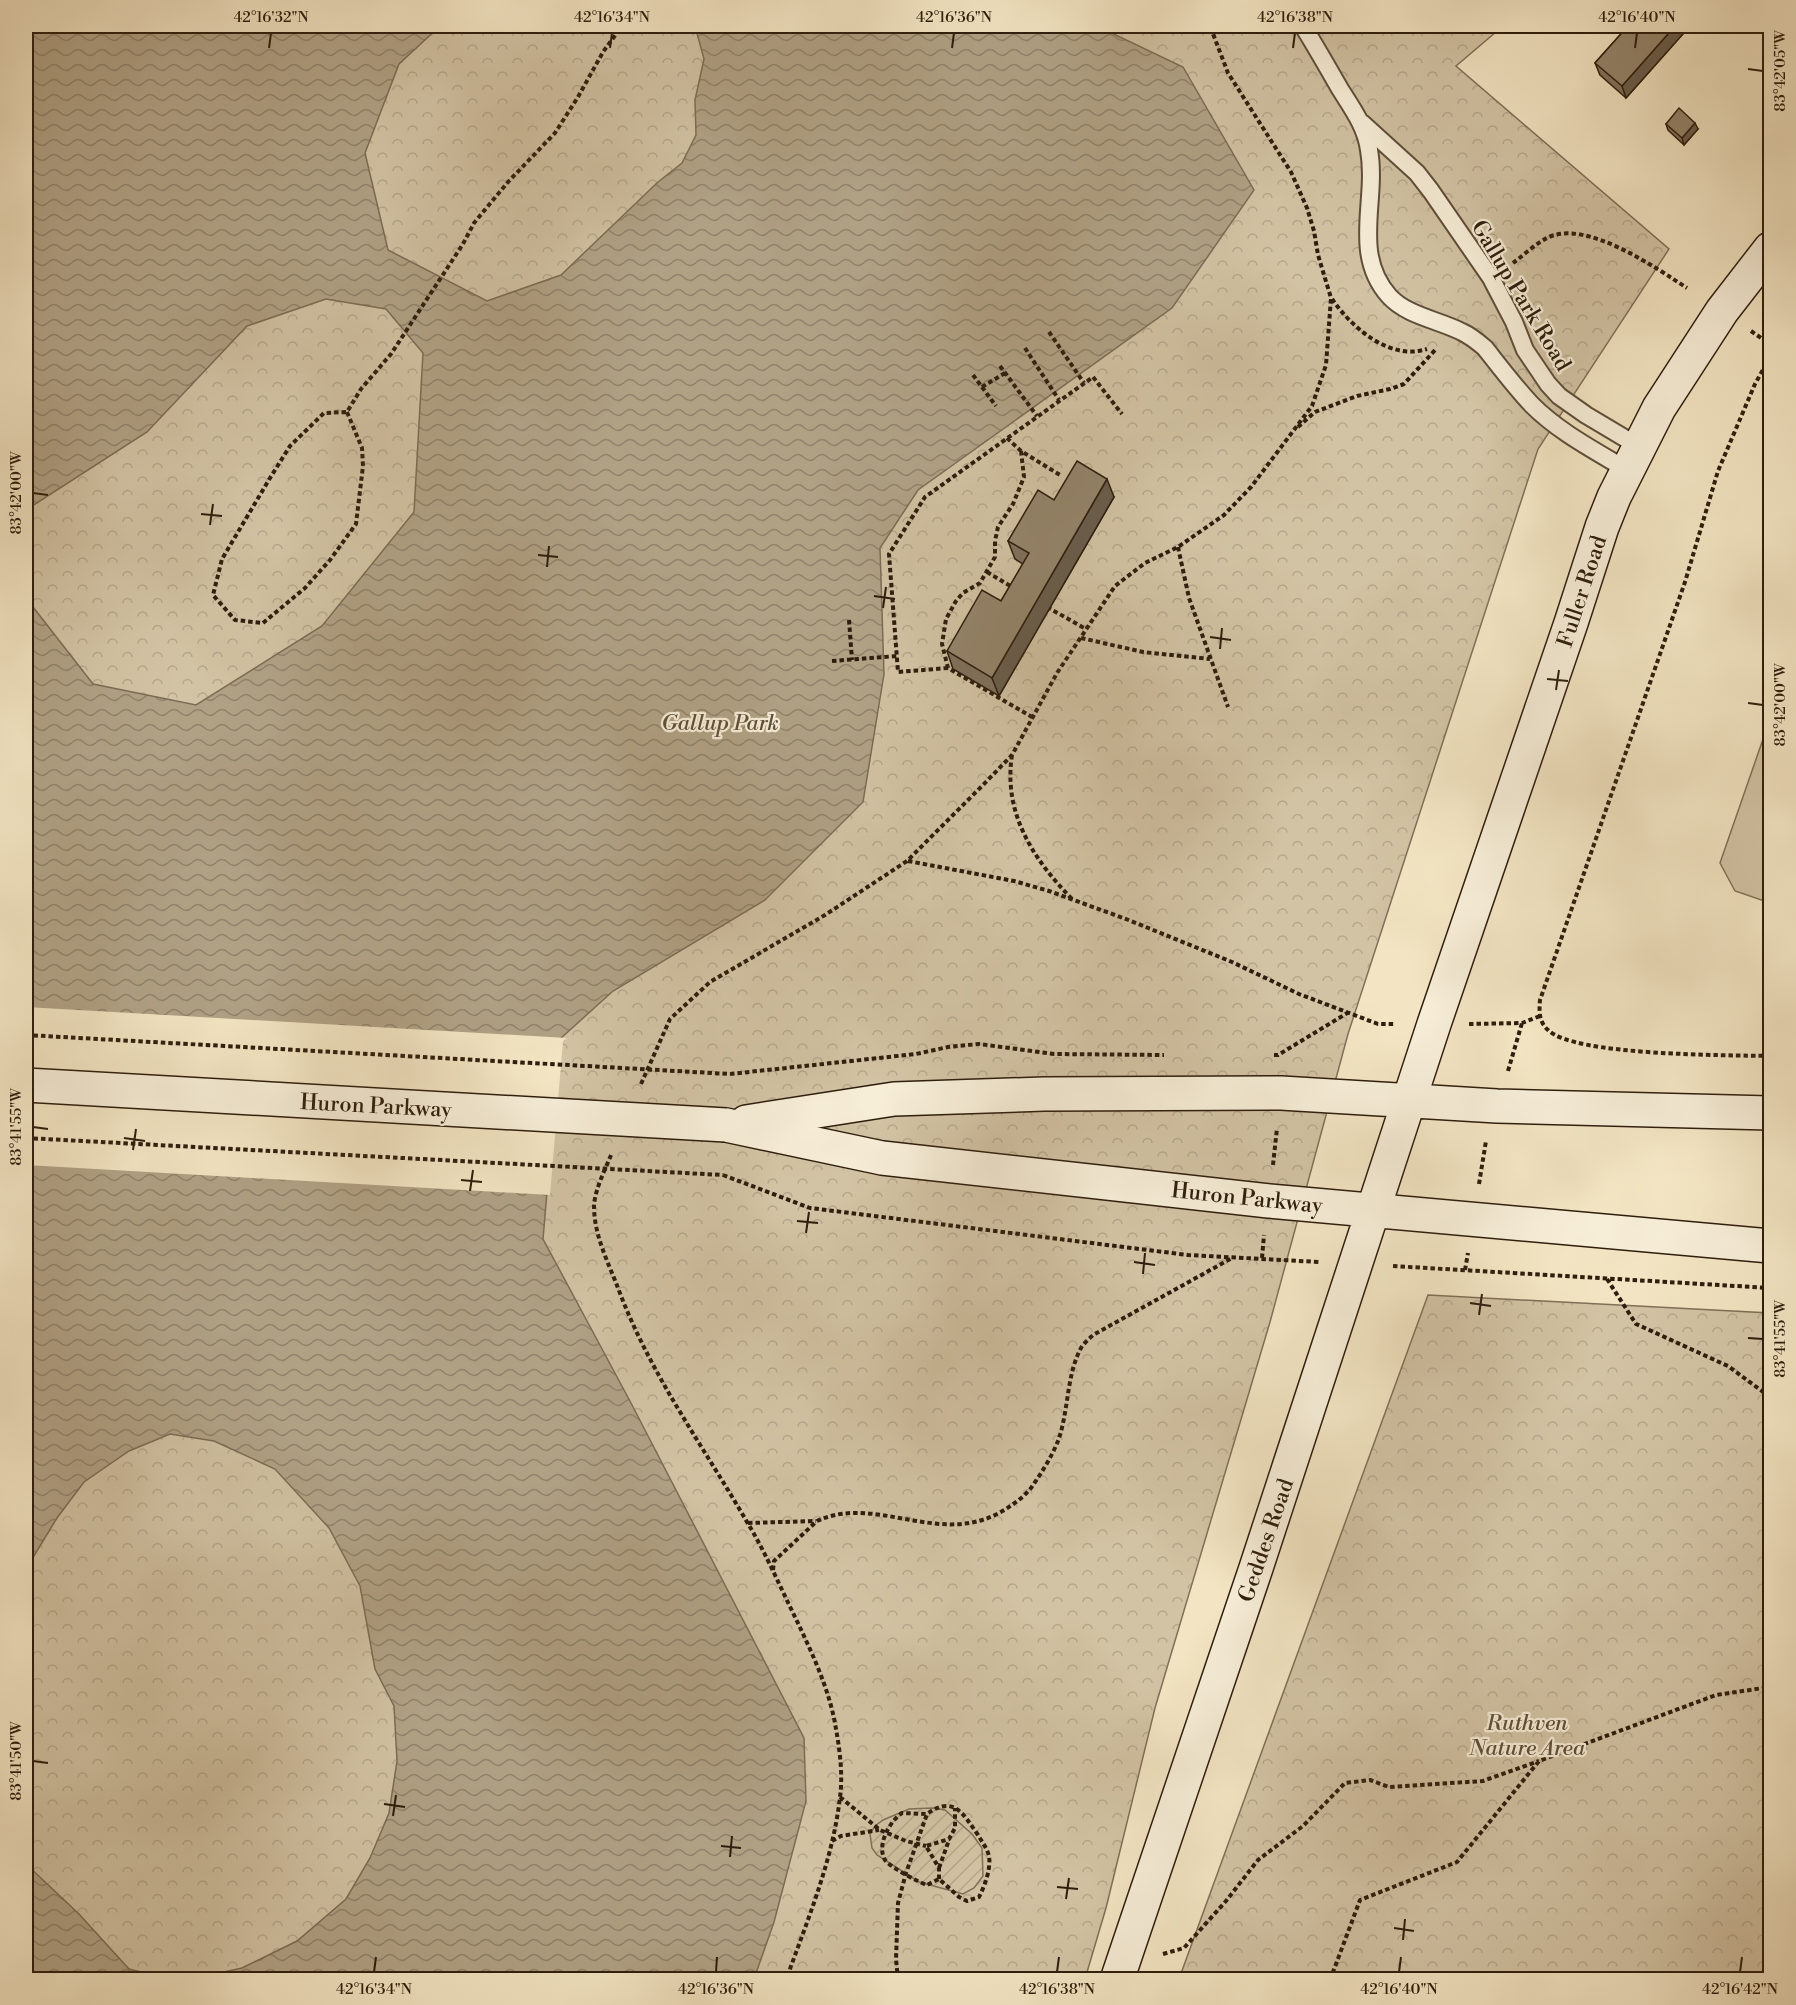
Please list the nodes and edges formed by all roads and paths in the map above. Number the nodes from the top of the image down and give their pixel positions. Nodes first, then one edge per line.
1 (622, 26) edge
2 (1210, 26) edge
3 (1303, 26) edge
4 (1360, 121) junction
5 (1770, 249) edge
6 (1331, 298) junction
7 (1748, 329) dead end
8 (1049, 332) dead end
9 (1436, 344) dead end
10 (1770, 344) edge
11 (1025, 348) dead end
12 (1770, 357) edge
13 (1000, 366) dead end
14 (1005, 373) junction
15 (974, 375) dead end
16 (1084, 383) junction
17 (982, 387) junction
18 (1059, 400) junction
19 (996, 406) dead end
20 (347, 412) junction
21 (1122, 414) dead end
22 (1037, 416) junction
23 (1007, 438) junction
24 (1021, 451) junction
25 (1633, 458) junction
26 (1060, 475) dead end
27 (1179, 547) junction
28 (987, 572) junction
29 (1014, 588) edge
30 (1042, 605) edge
31 (849, 621) dead end
32 (1086, 630) junction
33 (1081, 638) junction
34 (897, 657) junction
35 (1210, 659) junction
36 (852, 660) junction
37 (832, 661) dead end
38 (948, 668) junction
39 (1228, 707) dead end
40 (1032, 717) junction
41 (1012, 755) junction
42 (907, 861) junction
43 (1072, 900) junction
44 (1349, 1012) junction
45 (1540, 1016) junction
46 (1522, 1023) junction
47 (1386, 1024) dead end
48 (1504, 1024) dead end
49 (26, 1035) edge
50 (1517, 1040) dead end
51 (1165, 1055) dead end
52 (1271, 1055) dead end
53 (1770, 1056) edge
54 (26, 1085) edge
55 (637, 1093) dead end
56 (1409, 1100) junction
57 (1770, 1113) edge
58 (726, 1125) junction
59 (1278, 1125) dead end
60 (26, 1138) edge
61 (1485, 1145) dead end
62 (615, 1146) dead end
63 (1273, 1161) dead end
64 (1478, 1187) dead end
65 (1374, 1209) junction
66 (1263, 1245) dead end
67 (1770, 1246) edge
68 (1233, 1257) junction
69 (1262, 1258) junction
70 (1274, 1259) dead end
71 (1407, 1267) dead end
72 (1607, 1279) junction
73 (1770, 1288) edge
74 (1770, 1396) edge
75 (817, 1521) junction
76 (748, 1522) junction
77 (773, 1571) junction
78 (1770, 1687) edge
79 (1539, 1761) junction
80 (840, 1797) junction
81 (955, 1807) junction
82 (927, 1814) junction
83 (880, 1830) junction
84 (885, 1833) junction
85 (949, 1839) junction
86 (831, 1841) junction
87 (918, 1843) junction
88 (926, 1846) junction
89 (939, 1868) junction
90 (906, 1873) junction
91 (939, 1879) junction
92 (1118, 1974) edge
93 (786, 1980) edge
94 (898, 1980) edge
95 (1330, 1980) edge

1 - 20 path
2 - 6 path
3 - 4 lane, Gallup Park Road
4 - 25 lane, Gallup Park Road
4 - 25 lane, Gallup Park Road
5 - 25 main road, Fuller Road
6 - 9 path
6 - 27 path
7 - 10 path
8 - 16 path
11 - 18 path
12 - 45 path
13 - 14 path
14 - 17 path
14 - 22 path
15 - 17 path
16 - 18 path
16 - 21 path
17 - 19 path
18 - 22 path
20 - 20 path
22 - 23 path
23 - 24 path
23 - 34 path
24 - 26 path
24 - 28 path
25 - 56 main road, Fuller Road
27 - 32 path
27 - 35 path
28 - 29 path
28 - 38 path
30 - 32 path
31 - 36 path
32 - 33 path
33 - 35 path
33 - 40 path
34 - 36 path
34 - 38 path
35 - 39 path
36 - 37 path
38 - 40 path
40 - 41 path
41 - 42 path
41 - 43 path
42 - 43 path
42 - 55 path
43 - 44 path
44 - 47 path
44 - 52 path
45 - 46 path
45 - 53 path
46 - 48 path
46 - 50 path
49 - 51 path, bridge
54 - 58 main road, Huron Parkway, bridge
56 - 57 main road, Huron Parkway
56 - 58 main road, Huron Parkway
56 - 65 main road, Geddes Road
58 - 65 main road, Huron Parkway
59 - 63 path
60 - 68 path, bridge
61 - 64 path
62 - 76 path
65 - 67 main road, Huron Parkway
65 - 92 main road, Geddes Road
66 - 69 path
68 - 69 path
68 - 75 path
69 - 70 path
71 - 72 path
72 - 73 path
72 - 74 path
75 - 76 path
75 - 77 path
76 - 77 path
77 - 80 path
78 - 79 path
79 - 92 path
79 - 95 path
80 - 83 path
80 - 86 path
81 - 82 path
81 - 85 path
81 - 91 path
82 - 84 path
82 - 87 path
83 - 84 path
83 - 86 path
84 - 87 path
84 - 90 path
85 - 88 path
85 - 89 path
86 - 93 path
87 - 88 path
87 - 90 path
88 - 89 path
89 - 91 path
90 - 91 path
90 - 94 path

